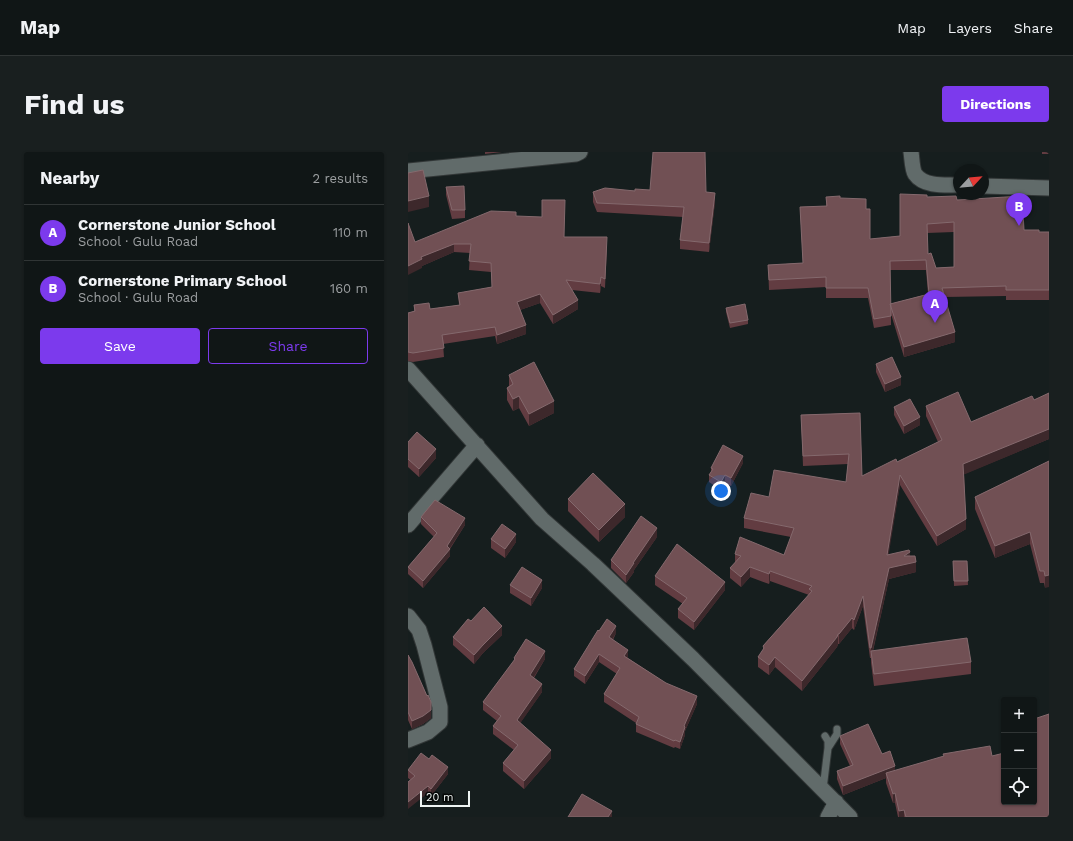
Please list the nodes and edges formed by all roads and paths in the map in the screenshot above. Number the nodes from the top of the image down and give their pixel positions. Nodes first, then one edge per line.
1 (580, 152) edge
2 (911, 152) edge
3 (408, 171) edge
4 (953, 185) edge
5 (989, 186) edge
6 (1049, 188) edge
7 (408, 369) edge
8 (477, 445) junction
9 (408, 525) edge
10 (408, 616) edge
11 (837, 729) dead end
12 (825, 736) dead end
13 (408, 740) edge
14 (828, 748) junction
15 (823, 789) junction
16 (836, 802) junction
17 (828, 817) edge
18 (850, 817) edge

1 - 3 street
2 - 4 street
5 - 6 street
7 - 8 street
8 - 9 street
8 - 15 street
10 - 13 street
11 - 14 lane
12 - 14 lane
14 - 15 lane
15 - 16 street
16 - 17 street
16 - 18 street

